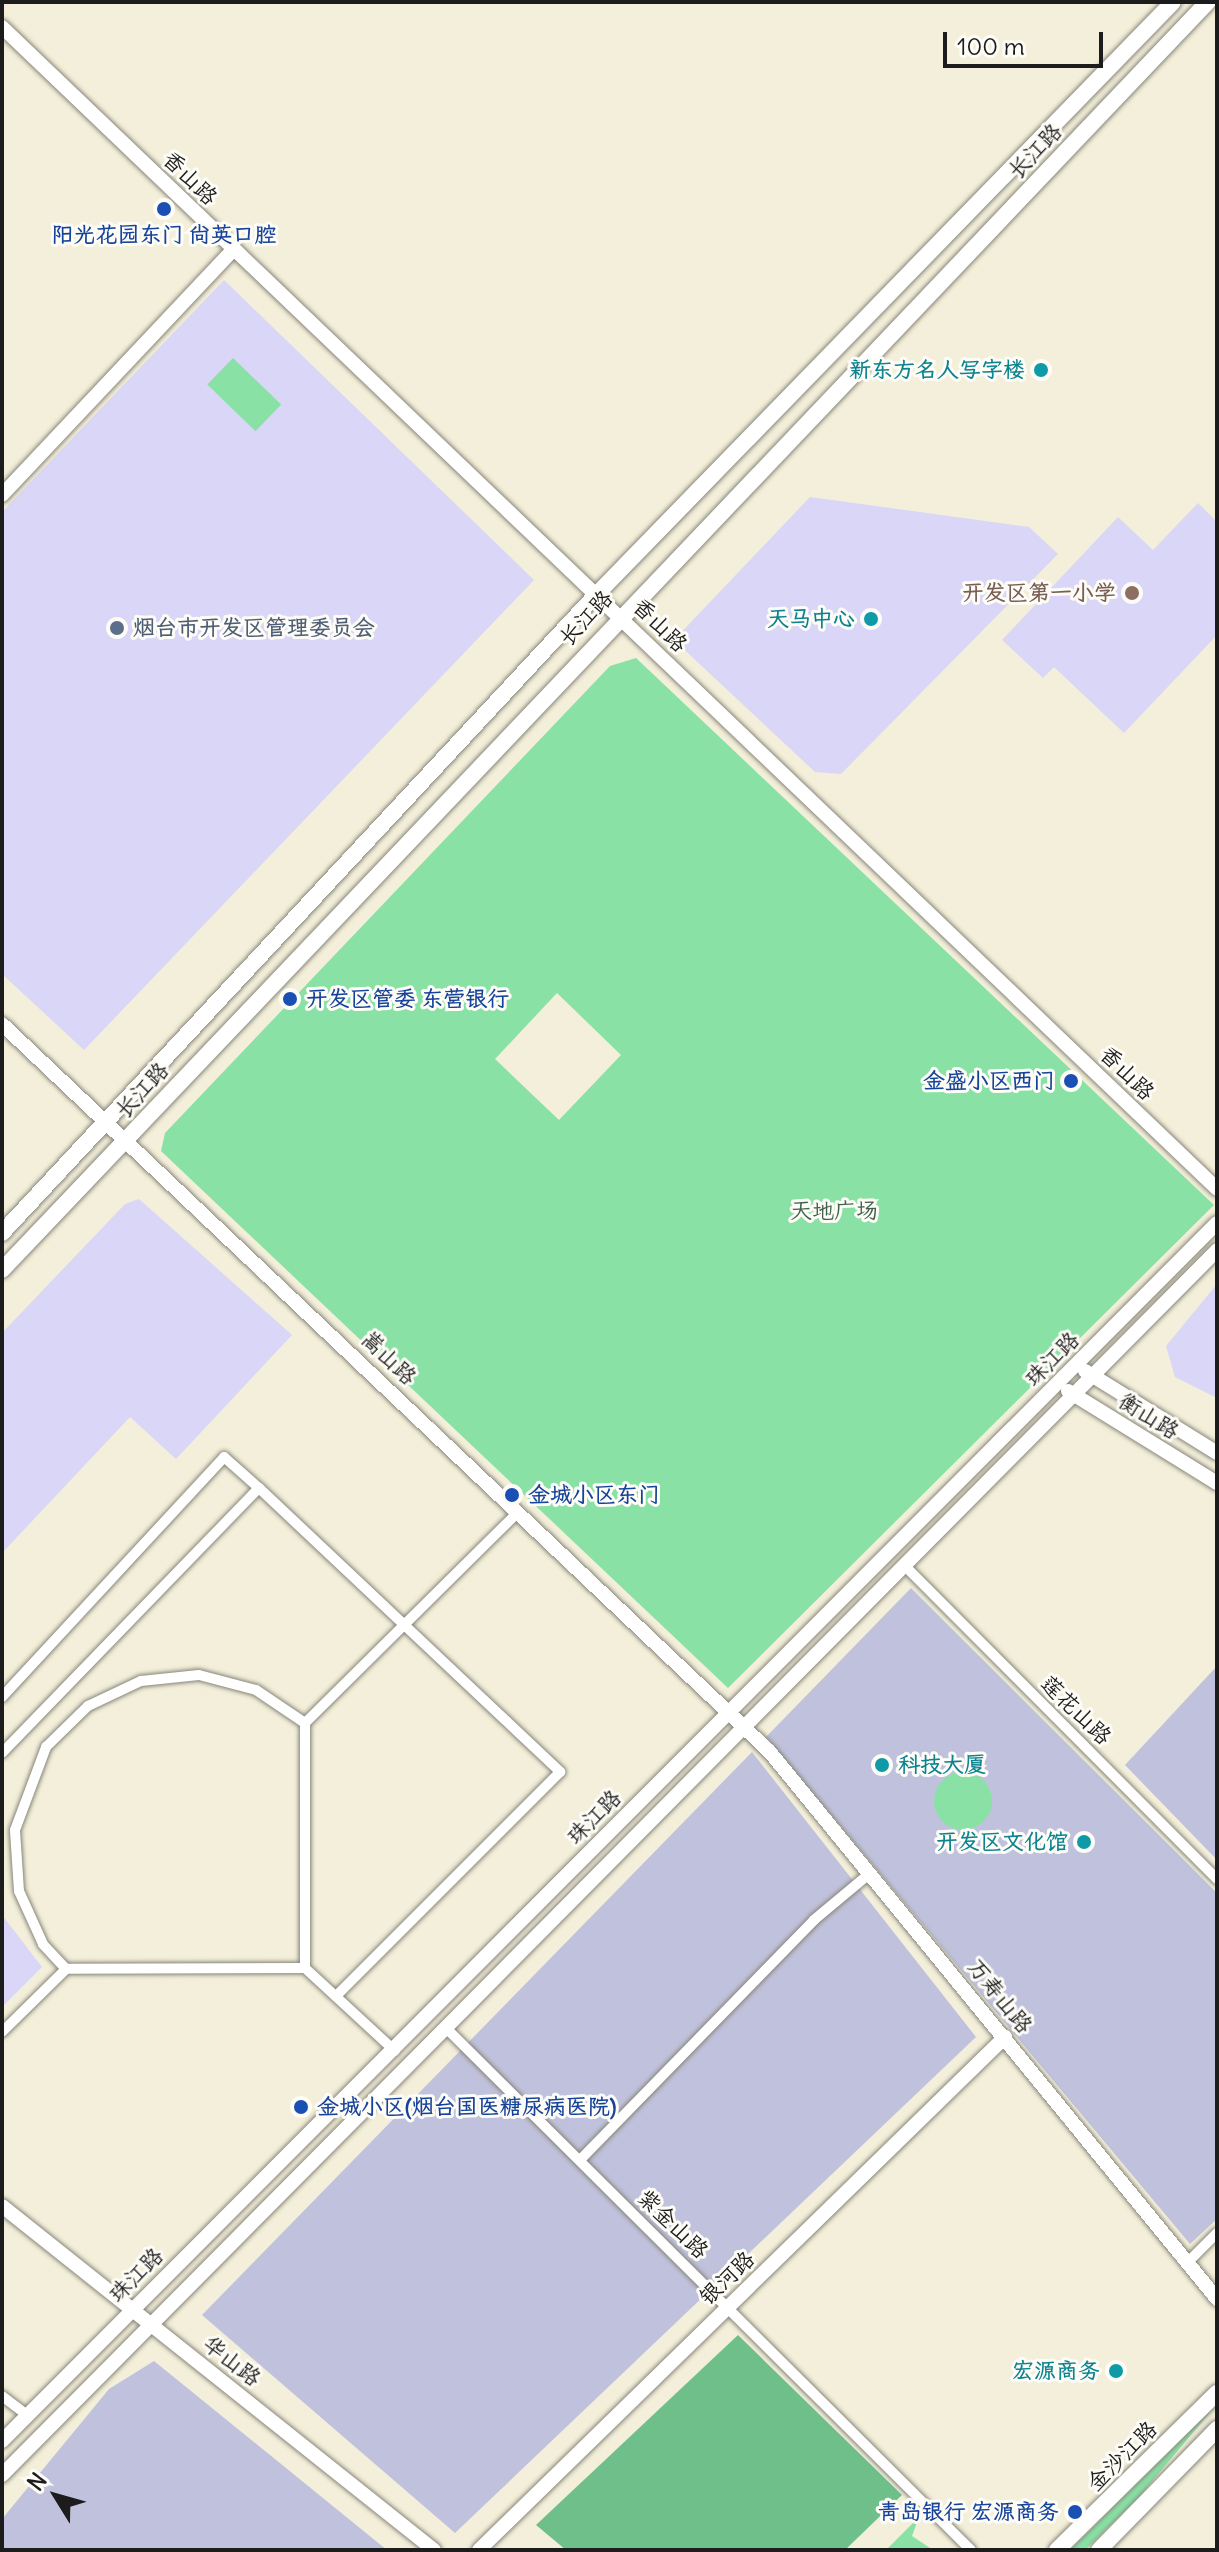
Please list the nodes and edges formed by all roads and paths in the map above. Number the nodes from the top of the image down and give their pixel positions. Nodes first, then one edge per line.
1 (1173, 2) edge
2 (1208, 2) edge
3 (2, 27) edge
4 (233, 250) junction
5 (2, 495) edge
6 (596, 595) junction
7 (619, 616) junction
8 (2, 1024) edge
9 (106, 1122) junction
10 (125, 1140) junction
11 (1217, 1189) edge
12 (1217, 1223) edge
13 (2, 1233) edge
14 (1217, 1250) edge
15 (2, 1270) edge
16 (1077, 1366) junction
17 (1092, 1376) junction
18 (1059, 1384) junction
19 (1076, 1396) junction
20 (1217, 1453) edge
21 (1217, 1483) edge
22 (259, 1488) junction
23 (518, 1512) junction
24 (908, 1569) junction
25 (406, 1624) junction
26 (2, 1697) edge
27 (727, 1714) junction
28 (305, 1723) junction
29 (742, 1727) junction
30 (2, 1753) edge
31 (869, 1874) junction
32 (1217, 1879) edge
33 (305, 1968) junction
34 (66, 1969) junction
35 (336, 1996) junction
36 (447, 2029) junction
37 (2, 2032) edge
38 (1005, 2037) junction
39 (395, 2051) junction
40 (580, 2160) junction
41 (2, 2206) edge
42 (1217, 2233) edge
43 (1187, 2263) junction
44 (1217, 2299) edge
45 (729, 2306) junction
46 (132, 2309) junction
47 (151, 2325) junction
48 (1217, 2393) edge
49 (2, 2396) edge
50 (27, 2415) junction
51 (1217, 2429) edge
52 (2, 2441) edge
53 (2, 2475) edge
54 (434, 2550) edge
55 (479, 2550) edge
56 (971, 2550) edge
57 (1057, 2550) edge
58 (1099, 2550) edge

1 - 6 main road, 长江路
2 - 7 main road, 长江路
3 - 4 street, 香山路
4 - 5 street
4 - 6 street, 香山路
6 - 7 street, 香山路
6 - 9 main road, 长江路
7 - 10 main road, 长江路
7 - 11 street, 香山路
8 - 9 street, 嵩山路
9 - 10 street, 嵩山路
9 - 13 main road, 长江路
10 - 15 main road, 长江路
10 - 23 street, 嵩山路
12 - 16 street, 珠江路
14 - 17 street
16 - 17 street, 衡山路
16 - 18 street, 珠江路
17 - 19 street
17 - 20 street, 衡山路
18 - 19 street, 衡山路
18 - 27 street, 珠江路
19 - 21 street, 衡山路
19 - 24 street
22 - 25 street
22 - 26 street
22 - 30 street
23 - 25 street
23 - 27 street, 嵩山路
24 - 29 street
24 - 32 street, 莲花山路
25 - 28 street
25 - 35 street
27 - 29 street, 嵩山路
27 - 39 street, 珠江路
28 - 33 street
28 - 34 street
29 - 31 street, 万寿山路
29 - 36 street
31 - 38 street, 万寿山路
31 - 40 street
33 - 34 street
33 - 35 street
34 - 37 street
35 - 39 street
36 - 40 street, 紫金山路
36 - 47 street
38 - 43 street, 万寿山路
38 - 45 street, 银河路
39 - 46 street, 珠江路
40 - 45 street, 紫金山路
41 - 46 street, 华山路
42 - 43 street
43 - 44 street, 万寿山路
45 - 55 street, 银河路
45 - 56 street, 紫金山路
46 - 47 street, 华山路
46 - 50 street, 珠江路
47 - 53 street
47 - 54 street, 华山路
48 - 57 main road, 金沙江路
49 - 50 street
50 - 52 street, 珠江路
51 - 58 main road

